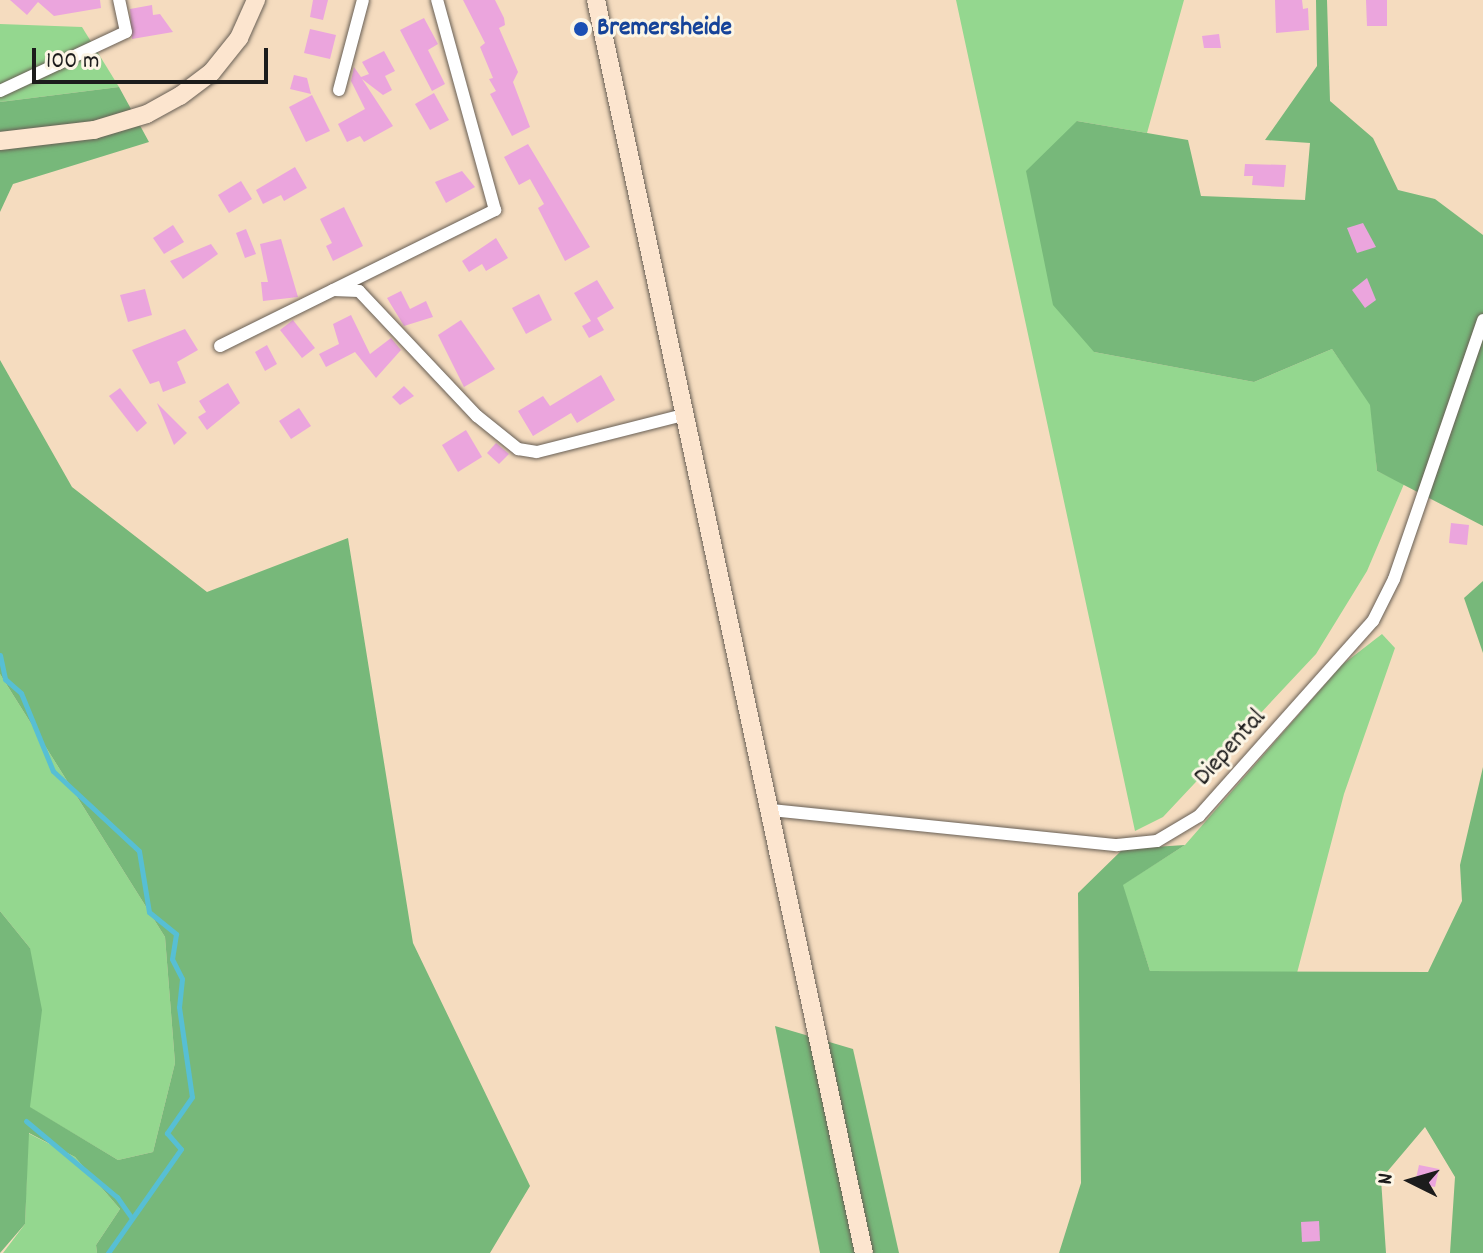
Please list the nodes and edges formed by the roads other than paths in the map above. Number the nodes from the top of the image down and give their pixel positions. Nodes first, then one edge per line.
1 (119, 0) edge
2 (256, 0) edge
3 (363, 0) edge
4 (437, 0) edge
5 (596, 0) edge
6 (339, 90) dead end
7 (0, 91) edge
8 (0, 141) edge
9 (330, 290) junction
10 (1483, 320) edge
11 (220, 346) dead end
12 (683, 415) junction
13 (771, 810) junction
14 (864, 1253) edge

1 - 7 street
2 - 8 main road
3 - 6 street
4 - 9 street
5 - 12 main road
9 - 11 street
9 - 12 street
10 - 13 street, Diepental
12 - 13 main road
13 - 14 main road

